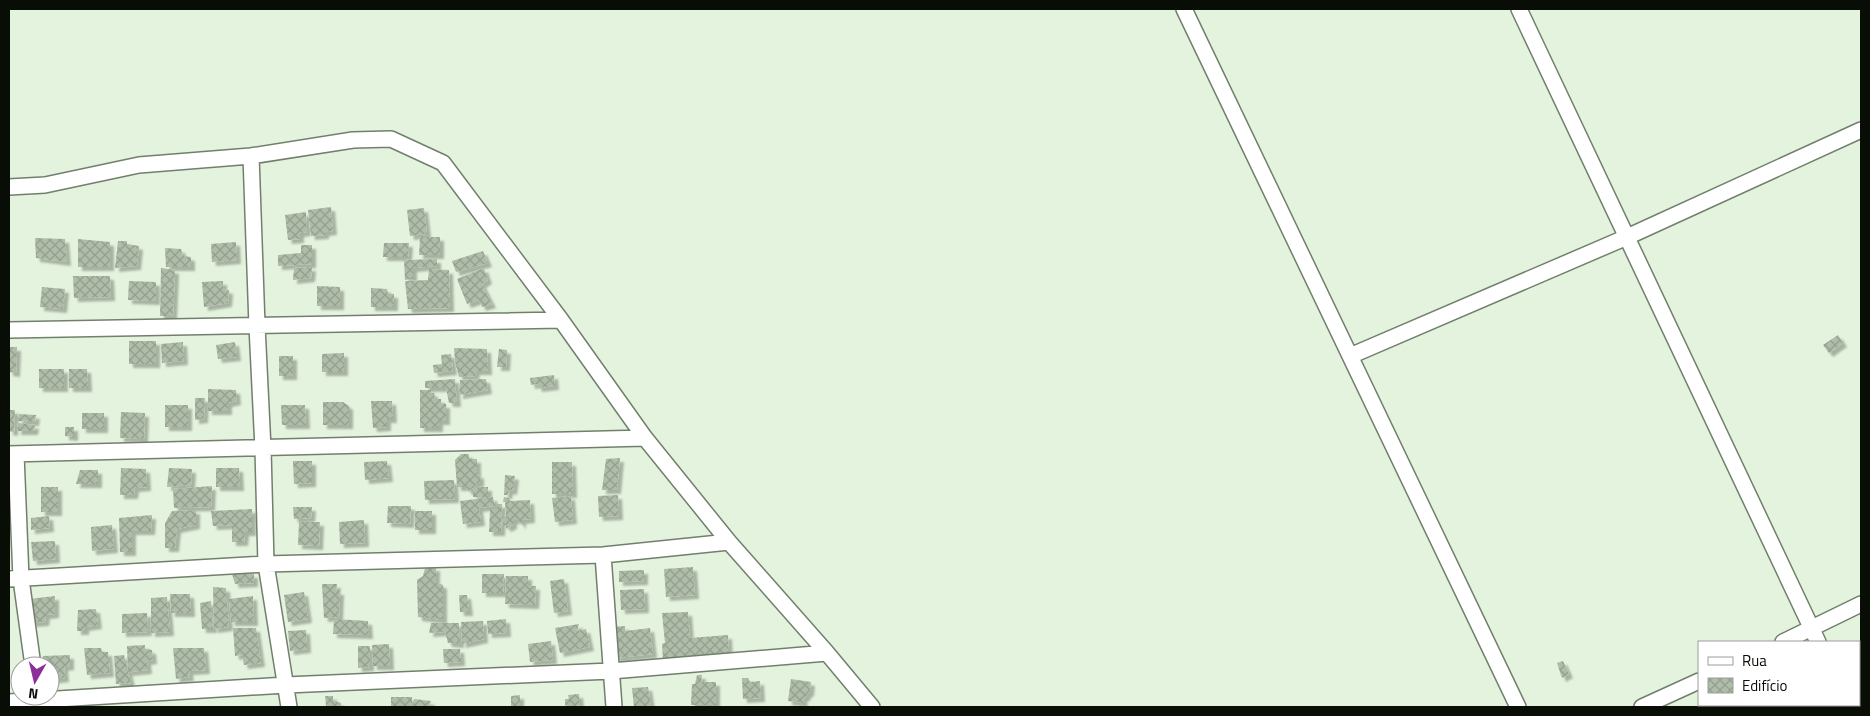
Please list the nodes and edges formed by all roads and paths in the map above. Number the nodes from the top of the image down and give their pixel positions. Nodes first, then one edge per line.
1 (1184, 9) edge
2 (1519, 9) edge
3 (1861, 130) edge
4 (251, 156) junction
5 (9, 187) edge
6 (1627, 237) junction
7 (561, 320) junction
8 (257, 326) junction
9 (9, 330) edge
10 (1350, 356) junction
11 (645, 438) junction
12 (264, 449) junction
13 (12, 454) edge
14 (729, 542) junction
15 (603, 555) junction
16 (266, 564) junction
17 (15, 579) edge
18 (1861, 604) edge
19 (1815, 636) edge
20 (1788, 641) edge
21 (827, 652) junction
22 (30, 656) edge
23 (611, 671) junction
24 (1698, 681) edge
25 (286, 685) junction
26 (60, 700) edge
27 (289, 707) edge
28 (614, 707) edge
29 (872, 707) edge
30 (1518, 707) edge
31 (1642, 707) edge

1 - 10 street
2 - 6 street
3 - 6 street
4 - 5 street
4 - 7 street
4 - 8 street
6 - 10 street
6 - 19 street
7 - 8 street
7 - 11 street
8 - 9 street
8 - 12 street
10 - 30 street
11 - 12 street
11 - 14 street
12 - 13 street
12 - 16 street
13 - 17 street
14 - 15 street
14 - 21 street
15 - 16 street
15 - 23 street
16 - 17 street
16 - 25 street
17 - 22 street
18 - 19 street
19 - 20 street
21 - 23 street
21 - 29 street
23 - 25 street
23 - 28 street
24 - 31 street
25 - 26 street
25 - 27 street

